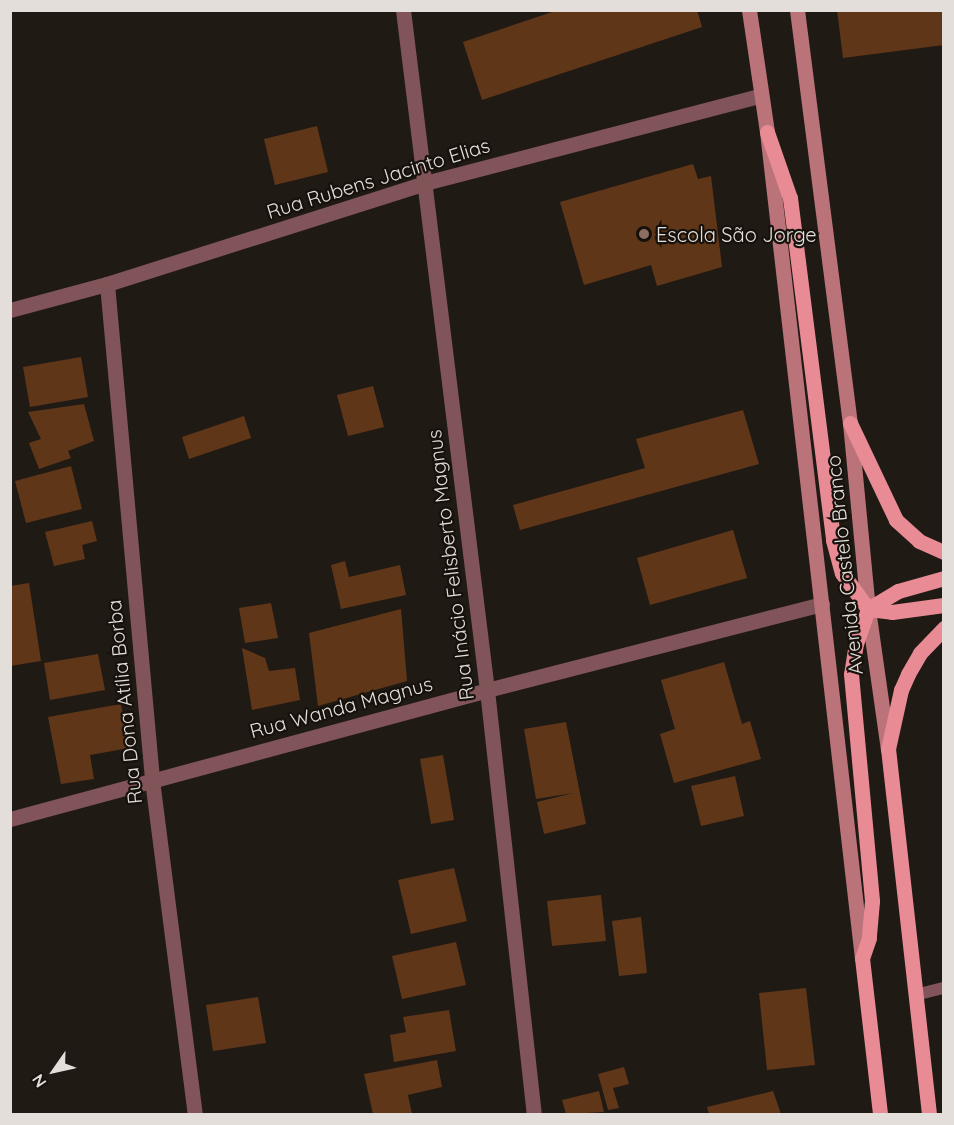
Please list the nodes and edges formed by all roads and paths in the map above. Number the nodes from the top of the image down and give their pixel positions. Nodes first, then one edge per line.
1 (403, 10) edge
2 (749, 10) edge
3 (798, 10) edge
4 (760, 96) junction
5 (767, 132) junction
6 (424, 183) junction
7 (107, 284) junction
8 (10, 310) edge
9 (850, 423) junction
10 (944, 552) edge
11 (944, 578) edge
12 (822, 604) junction
13 (944, 604) edge
14 (868, 609) junction
15 (944, 628) edge
16 (487, 690) junction
17 (888, 749) junction
18 (152, 780) junction
19 (10, 819) edge
20 (861, 958) junction
21 (944, 988) edge
22 (915, 995) junction
23 (195, 1114) edge
24 (534, 1114) edge
25 (880, 1114) edge
26 (929, 1114) edge

1 - 6 street, Rua Inácio Felisberto Magnus
2 - 4 main road, Avenida Castelo Branco
3 - 9 main road, Avenida Castelo Branco
4 - 5 main road, Avenida Castelo Branco
4 - 6 street, Rua Rubens Jacinto Elias
5 - 12 main road, Avenida Castelo Branco
5 - 14 main road
6 - 7 street, Rua Rubens Jacinto Elias
6 - 16 street, Rua Inácio Felisberto Magnus
7 - 8 street, Rua Rubens Jacinto Elias
7 - 18 street, Rua Dona Atília Borba
9 - 10 main road
9 - 14 main road, Avenida Castelo Branco
11 - 14 main road
12 - 16 street, Rua Wanda Magnus
12 - 20 main road, Avenida Castelo Branco
13 - 14 main road
14 - 17 main road, Avenida Castelo Branco
14 - 20 main road
15 - 17 main road
16 - 18 street, Rua Wanda Magnus
16 - 24 street, Rua Inácio Felisberto Magnus
17 - 22 main road, Avenida Castelo Branco
18 - 19 street, Rua Wanda Magnus
18 - 23 street, Rua Dona Atília Borba
20 - 25 main road, Avenida Castelo Branco
21 - 22 lane
22 - 26 main road, Avenida Castelo Branco

